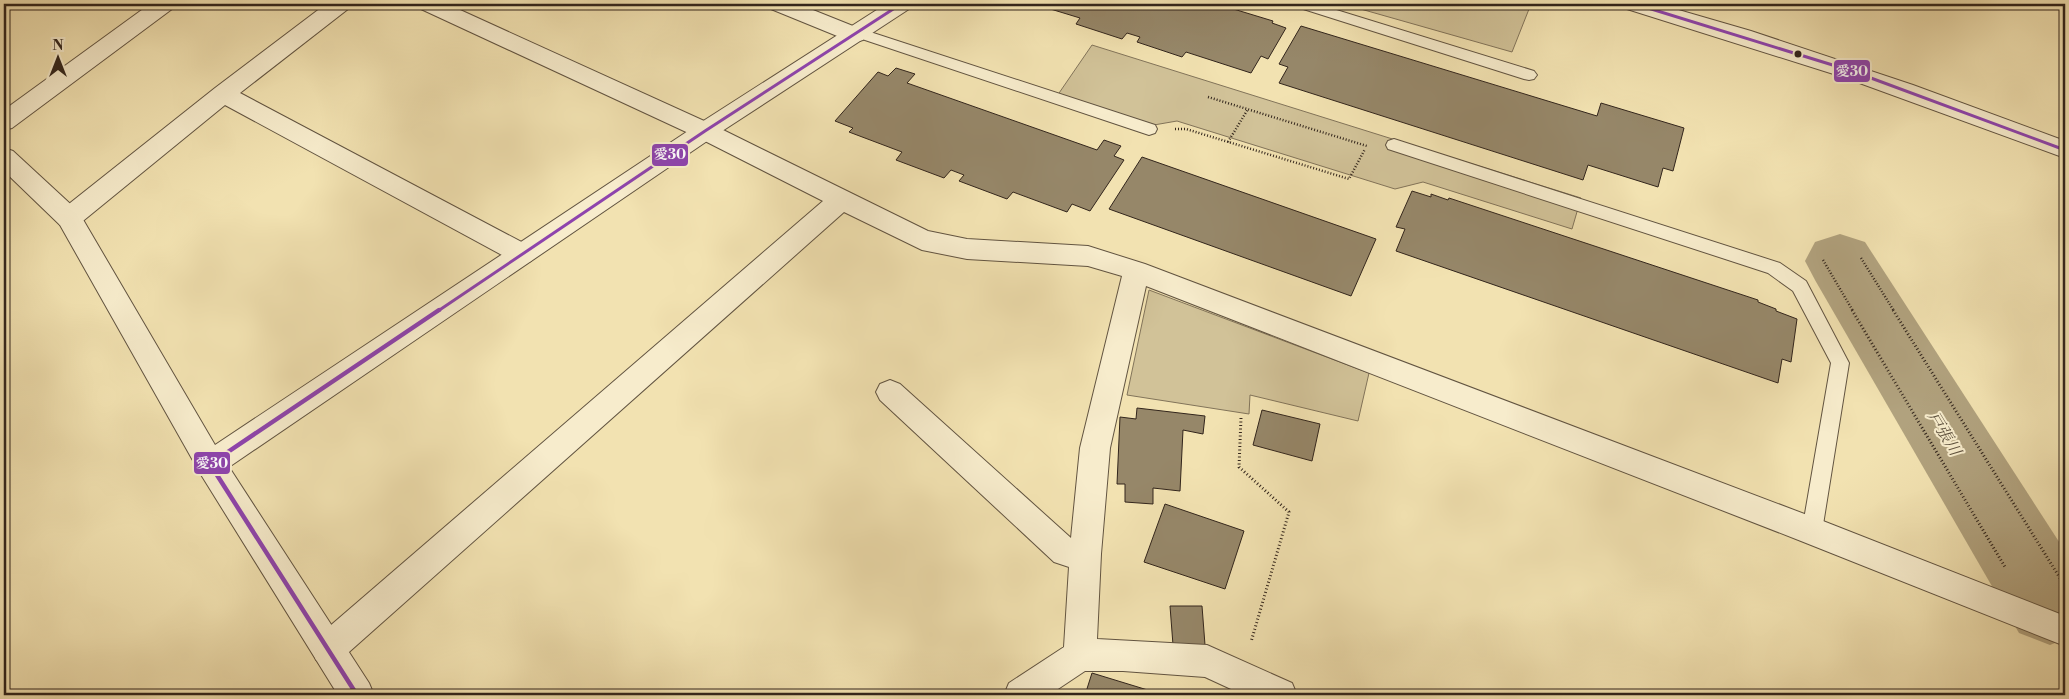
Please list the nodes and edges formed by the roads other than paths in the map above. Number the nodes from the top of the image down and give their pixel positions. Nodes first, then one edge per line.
1 (340, 4) edge
2 (429, 4) edge
3 (779, 4) edge
4 (902, 4) edge
5 (1302, 4) edge
6 (1634, 4) edge
7 (158, 16) edge
8 (856, 34) junction
9 (1529, 75) dead end
10 (223, 94) junction
11 (4, 122) edge
12 (1149, 130) road end
13 (705, 131) junction
14 (1394, 146) road end
15 (2065, 150) edge
16 (4, 157) edge
17 (841, 200) junction
18 (69, 218) junction
19 (522, 254) junction
20 (1136, 271) junction
21 (890, 392) dead end
22 (210, 464) junction
23 (1812, 531) junction
24 (1085, 554) junction
25 (2065, 631) edge
26 (328, 649) junction
27 (1080, 655) junction
28 (358, 695) edge
29 (1021, 695) edge
30 (1280, 695) edge

1 - 10 street
2 - 13 street
3 - 8 street
4 - 8 street
5 - 9 lane
6 - 15 street
7 - 11 street
8 - 12 lane
8 - 13 street
10 - 18 street
10 - 19 street
13 - 17 street
13 - 19 street
14 - 23 lane
16 - 18 street
17 - 20 street
17 - 26 street
18 - 22 street
19 - 22 street
20 - 23 street
20 - 24 street
21 - 24 street
22 - 26 street
23 - 25 street
24 - 27 street
26 - 28 street
27 - 29 street
27 - 30 street

